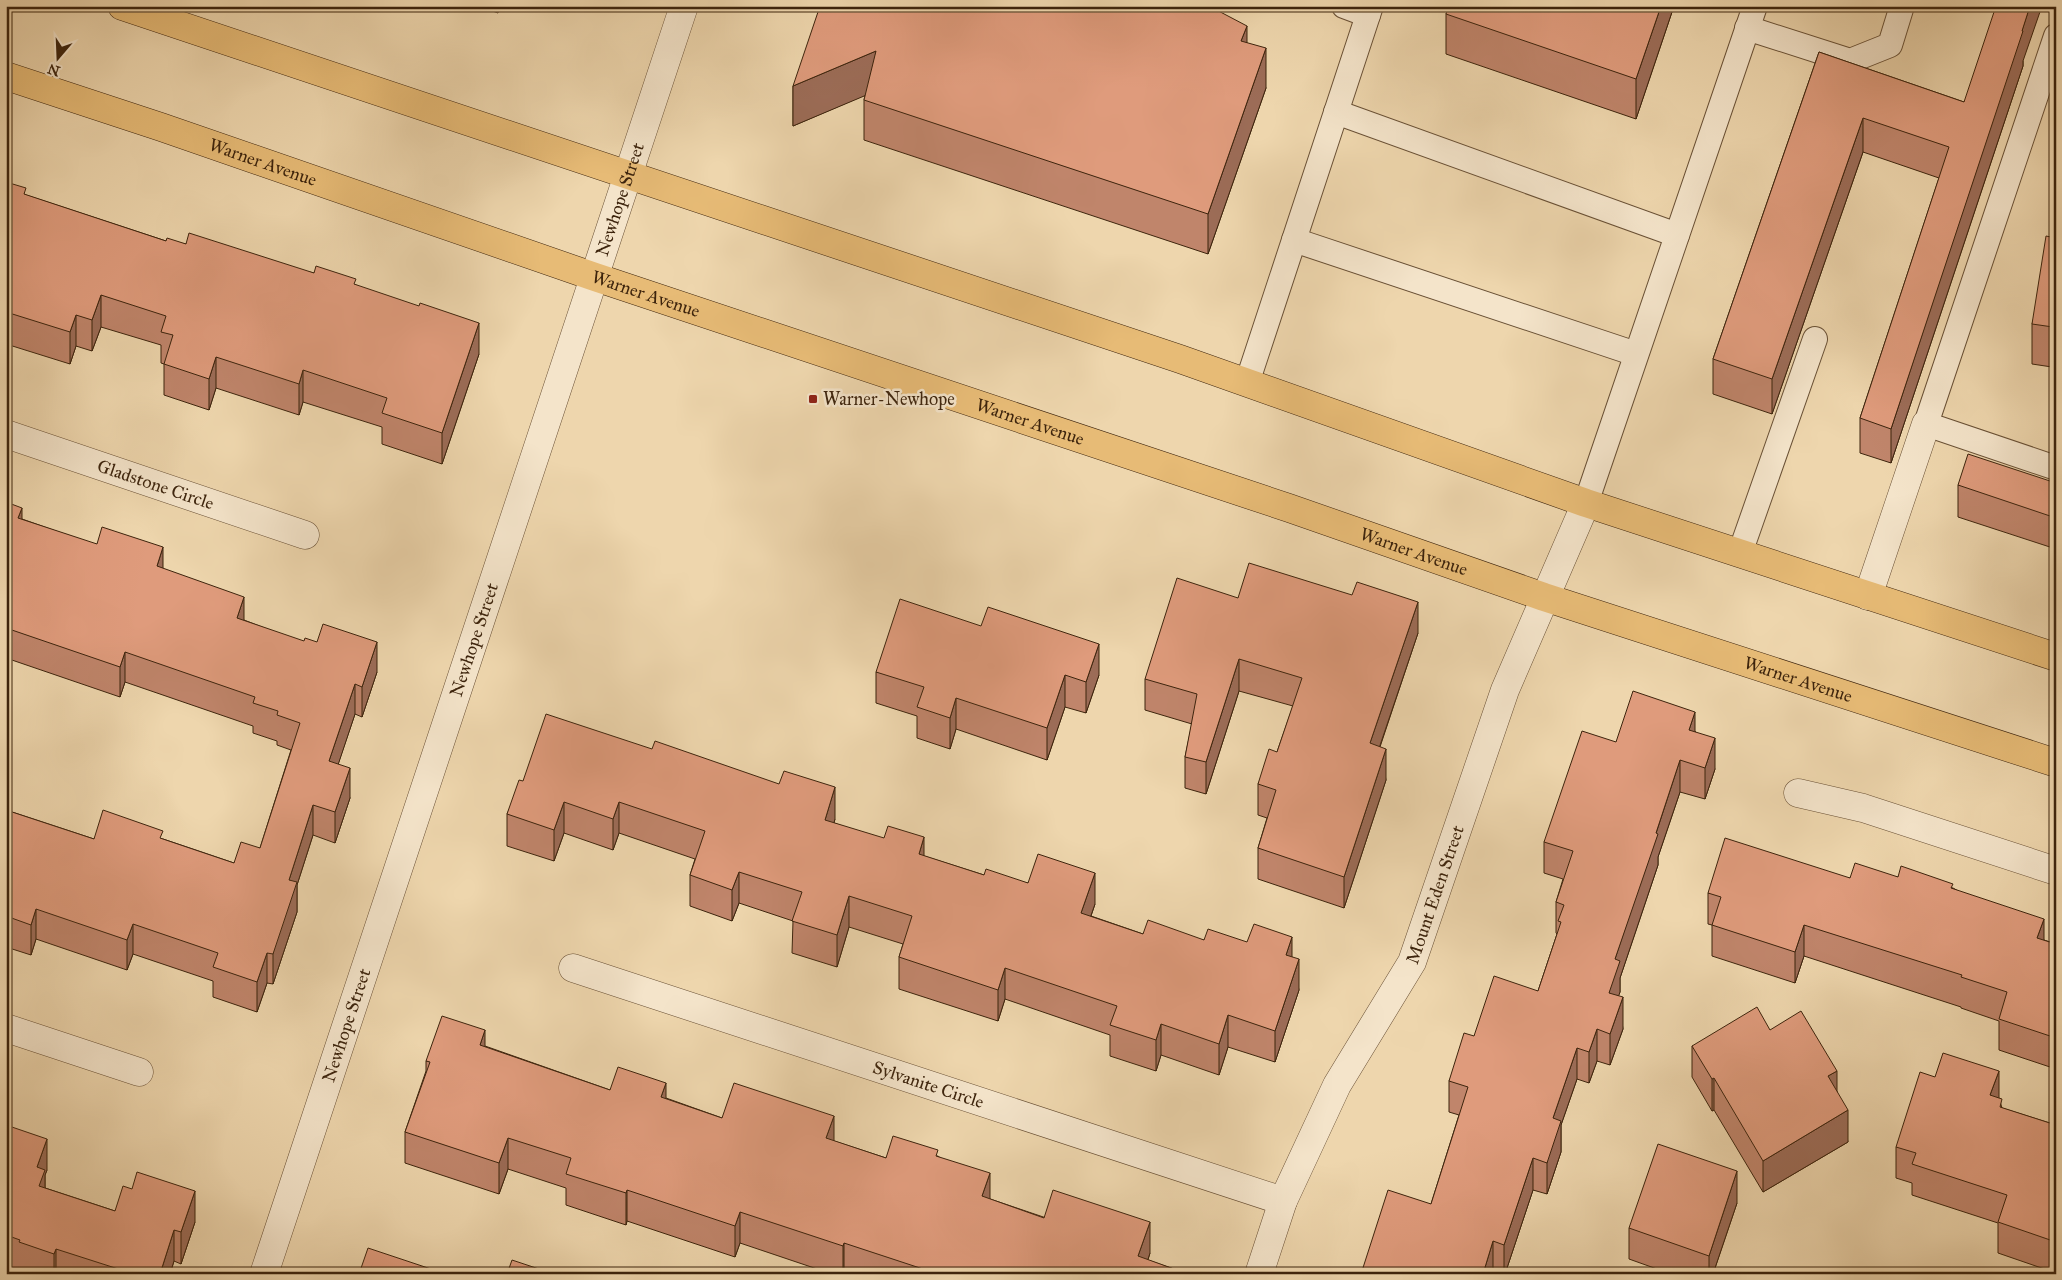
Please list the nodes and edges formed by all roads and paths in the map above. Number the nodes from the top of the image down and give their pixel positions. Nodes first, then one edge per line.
1 (122, 6) edge
2 (684, 6) edge
3 (1344, 6) edge
4 (1755, 6) edge
5 (1902, 6) edge
6 (1369, 11) edge
7 (1747, 28) junction
8 (2056, 36) edge
9 (6, 76) edge
10 (1336, 112) junction
11 (629, 176) junction
12 (1677, 235) junction
13 (1294, 240) junction
14 (595, 277) junction
15 (1814, 339) dead end
16 (1636, 354) junction
17 (1247, 383) junction
18 (1926, 424) junction
19 (6, 434) edge
20 (2056, 468) edge
21 (1586, 503) junction
22 (305, 535) dead end
23 (1740, 553) junction
24 (1868, 596) junction
25 (1544, 597) junction
26 (2056, 657) edge
27 (2056, 763) edge
28 (1798, 793) dead end
29 (2056, 871) edge
30 (573, 968) dead end
31 (6, 1028) edge
32 (139, 1072) dead end
33 (1283, 1201) junction
34 (264, 1274) edge
35 (1259, 1274) edge

1 - 11 main road
2 - 11 street, Newhope Street
3 - 6 lane
4 - 7 lane
5 - 7 lane
6 - 10 lane
7 - 12 lane
8 - 18 lane
9 - 14 main road, Warner Avenue
10 - 12 lane
10 - 13 lane
11 - 14 street, Newhope Street
11 - 17 main road
12 - 16 lane
13 - 16 lane
13 - 17 lane
14 - 25 main road, Warner Avenue
14 - 34 street, Newhope Street
15 - 23 lane
16 - 21 lane
17 - 21 main road
18 - 20 lane
18 - 24 street
19 - 22 street, Gladstone Circle
21 - 23 main road
21 - 25 street, Mount Eden Street
23 - 24 main road
24 - 26 main road
25 - 27 main road, Warner Avenue
25 - 33 street, Mount Eden Street
28 - 29 street
30 - 33 street, Sylvanite Circle
31 - 32 street
33 - 35 street, Mount Eden Street

